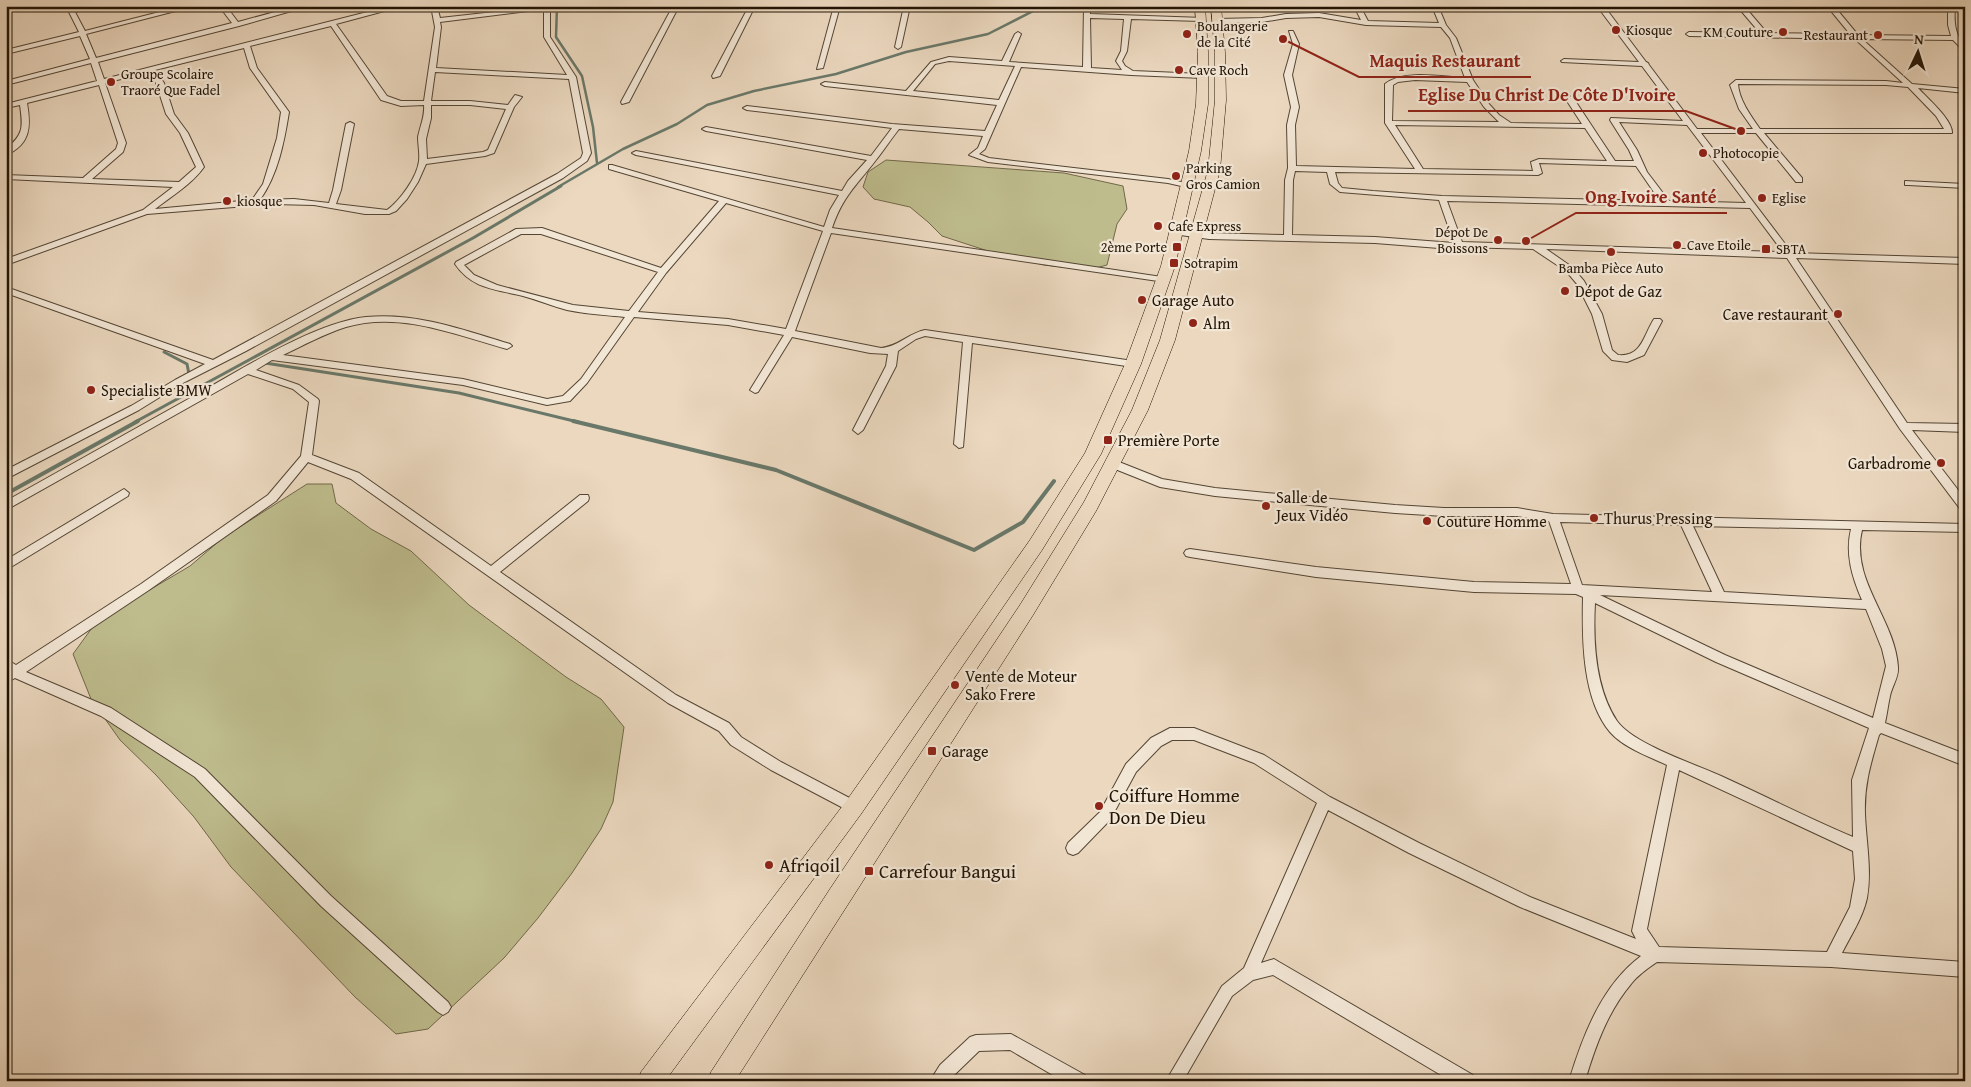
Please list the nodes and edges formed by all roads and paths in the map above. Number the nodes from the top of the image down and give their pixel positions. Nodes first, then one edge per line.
1 (92, 6) edge
2 (192, 6) edge
3 (222, 6) edge
4 (306, 6) edge
5 (400, 6) edge
6 (434, 6) edge
7 (547, 6) edge
8 (676, 6) edge
9 (752, 6) edge
10 (837, 6) edge
11 (907, 6) edge
12 (1087, 6) edge
13 (1200, 6) edge
14 (1216, 6) edge
15 (1357, 6) edge
16 (1435, 6) edge
17 (1600, 6) edge
18 (1740, 6) edge
19 (1830, 6) edge
20 (1932, 6) edge
21 (386, 8) edge
22 (1951, 8) edge
23 (71, 9) edge
24 (1087, 16) junction
25 (1128, 17) junction
26 (1202, 19) junction
27 (437, 20) junction
28 (1217, 20) junction
29 (1366, 23) junction
30 (237, 24) junction
31 (333, 24) junction
32 (1443, 25) junction
33 (1291, 32) dead end
34 (84, 33) junction
35 (1018, 34) dead end
36 (1689, 34) dead end
37 (1766, 36) junction
38 (1858, 37) junction
39 (1954, 38) junction
40 (247, 46) junction
41 (898, 47) dead end
42 (1965, 50) edge
43 (6, 52) edge
44 (1564, 61) dead end
45 (94, 62) junction
46 (1005, 62) junction
47 (1019, 64) junction
48 (1646, 64) junction
49 (818, 68) dead end
50 (151, 69) junction
51 (431, 70) junction
52 (1087, 70) junction
53 (1132, 73) junction
54 (572, 76) junction
55 (716, 76) dead end
56 (1203, 76) junction
57 (1469, 80) junction
58 (100, 81) junction
59 (6, 83) edge
60 (826, 84) dead end
61 (1911, 85) junction
62 (1965, 91) edge
63 (908, 93) junction
64 (518, 97) dead end
65 (1569, 98) dead end
66 (22, 102) junction
67 (427, 102) junction
68 (625, 102) dead end
69 (1002, 103) junction
70 (6, 106) edge
71 (510, 107) junction
72 (748, 108) dead end
73 (1389, 123) junction
74 (1689, 123) junction
75 (350, 124) dead end
76 (1510, 125) junction
77 (897, 126) junction
78 (1587, 126) junction
79 (706, 129) dead end
80 (1695, 131) junction
81 (1759, 131) junction
82 (988, 134) junction
83 (6, 153) edge
84 (636, 153) dead end
85 (873, 159) junction
86 (423, 162) junction
87 (1613, 164) junction
88 (1639, 164) junction
89 (612, 167) dead end
90 (1292, 168) junction
91 (1331, 170) junction
92 (1420, 170) junction
93 (6, 177) edge
94 (86, 180) junction
95 (1799, 180) dead end
96 (1908, 183) dead end
97 (182, 185) junction
98 (1186, 186) junction
99 (1965, 186) edge
100 (844, 194) junction
101 (1442, 198) junction
102 (724, 200) junction
103 (1666, 203) junction
104 (254, 204) junction
105 (332, 205) junction
106 (1752, 206) junction
107 (146, 212) junction
108 (827, 230) junction
109 (1176, 232) junction
110 (1197, 235) junction
111 (1288, 239) junction
112 (1459, 244) junction
113 (1534, 246) junction
114 (1789, 255) junction
115 (1965, 261) edge
116 (6, 262) edge
117 (663, 272) junction
118 (1162, 280) junction
119 (6, 290) edge
120 (633, 315) junction
121 (1657, 321) dead end
122 (790, 332) junction
123 (968, 340) junction
124 (507, 346) dead end
125 (893, 350) junction
126 (271, 357) junction
127 (215, 364) junction
128 (1133, 364) junction
129 (249, 371) junction
130 (755, 390) dead end
131 (1904, 426) junction
132 (1965, 428) edge
133 (858, 430) dead end
134 (959, 444) dead end
135 (306, 457) junction
136 (1114, 464) junction
137 (6, 475) edge
138 (124, 493) dead end
139 (584, 498) dead end
140 (6, 506) edge
141 (1965, 507) edge
142 (1553, 518) junction
143 (1685, 521) junction
144 (1857, 526) junction
145 (1965, 528) edge
146 (1190, 553) dead end
147 (6, 566) edge
148 (491, 572) junction
149 (1583, 592) junction
150 (1720, 597) junction
151 (1872, 605) junction
152 (9, 672) edge
153 (1878, 726) junction
154 (1965, 760) edge
155 (1674, 762) junction
156 (1325, 801) junction
157 (854, 808) junction
158 (1860, 847) junction
159 (1073, 848) dead end
160 (1654, 954) junction
161 (1831, 960) junction
162 (1965, 970) edge
163 (1249, 973) junction
164 (442, 1008) dead end
165 (650, 1081) edge
166 (720, 1081) edge
167 (938, 1081) edge
168 (1079, 1081) edge
169 (1174, 1081) edge
170 (1467, 1081) edge
171 (1578, 1081) edge

1 - 23 street
2 - 34 street
3 - 30 street
4 - 30 street
5 - 21 street
6 - 27 street
7 - 27 street
7 - 54 street
8 - 68 street
9 - 55 street
10 - 49 street
11 - 41 street
12 - 24 street
13 - 26 main road
14 - 28 main road
15 - 29 street
16 - 32 street
17 - 48 street
18 - 37 street
19 - 38 street
20 - 22 street
21 - 31 street
22 - 39 street
23 - 34 street
24 - 25 street
24 - 52 street
25 - 26 street
25 - 53 street
26 - 56 main road
27 - 51 street
28 - 29 street
28 - 110 main road
29 - 32 street
30 - 45 street
31 - 40 street
31 - 67 street
32 - 57 street
33 - 90 street
34 - 43 street
34 - 45 street
35 - 46 street
36 - 37 street
37 - 38 street
38 - 39 street
38 - 61 street
39 - 42 street
40 - 50 street
40 - 104 street
44 - 48 street
45 - 58 street
45 - 59 street
46 - 47 street
46 - 63 street
47 - 52 street
47 - 69 street
48 - 74 street
50 - 58 street
50 - 97 street
51 - 54 street
51 - 67 street
52 - 53 street
53 - 56 street
54 - 127 street
56 - 98 main road
57 - 73 street
57 - 76 street
58 - 66 street
58 - 94 street
60 - 63 street
61 - 62 street
61 - 81 street
61 - 81 street
63 - 69 street
64 - 71 street
65 - 78 street
66 - 70 street
66 - 83 street
67 - 71 street
67 - 86 street
69 - 82 street
71 - 86 street
72 - 77 street
73 - 76 street
73 - 92 street
74 - 80 street
74 - 88 street
75 - 105 street
76 - 78 street
77 - 82 street
77 - 85 street
78 - 87 street
79 - 85 street
80 - 81 street
80 - 106 street
81 - 95 street
82 - 98 street
84 - 100 street
85 - 100 street
86 - 105 street
87 - 88 street
87 - 92 street
88 - 103 street
89 - 102 street
90 - 91 street
90 - 111 street
91 - 92 street
91 - 101 street
93 - 94 street
94 - 97 street
96 - 99 street
97 - 107 street
98 - 109 main road
100 - 108 street
101 - 103 street
101 - 112 street
102 - 108 street
102 - 117 street
103 - 106 street
104 - 105 street
104 - 107 street
106 - 114 street
107 - 116 street
108 - 118 street
108 - 122 street
109 - 110 street
109 - 118 main road
110 - 111 street
110 - 136 main road
111 - 112 street
112 - 113 street
113 - 114 street
113 - 121 street
114 - 115 street
114 - 131 street
117 - 120 street
117 - 120 street
118 - 128 main road
119 - 127 street
120 - 122 street
120 - 126 street
122 - 125 street
122 - 130 street
123 - 125 street
123 - 128 street
123 - 134 street
124 - 126 street
125 - 133 street
126 - 129 street
127 - 137 street
128 - 157 main road
129 - 135 street
129 - 140 street
131 - 132 street
131 - 141 street
135 - 148 street
135 - 152 street
136 - 142 street
136 - 166 main road
138 - 147 street
139 - 148 street
142 - 143 street
142 - 149 street
143 - 144 street
143 - 150 street
144 - 145 street
144 - 151 street
146 - 149 street
148 - 157 street
149 - 150 street
149 - 153 street
149 - 155 street
150 - 151 street
151 - 153 street
152 - 164 street
153 - 154 street
153 - 158 street
155 - 158 street
155 - 160 street
156 - 159 street
156 - 160 street
156 - 163 street
157 - 165 main road
158 - 161 street
160 - 161 street
160 - 171 street
161 - 162 street
163 - 169 street
163 - 170 street
167 - 168 street

